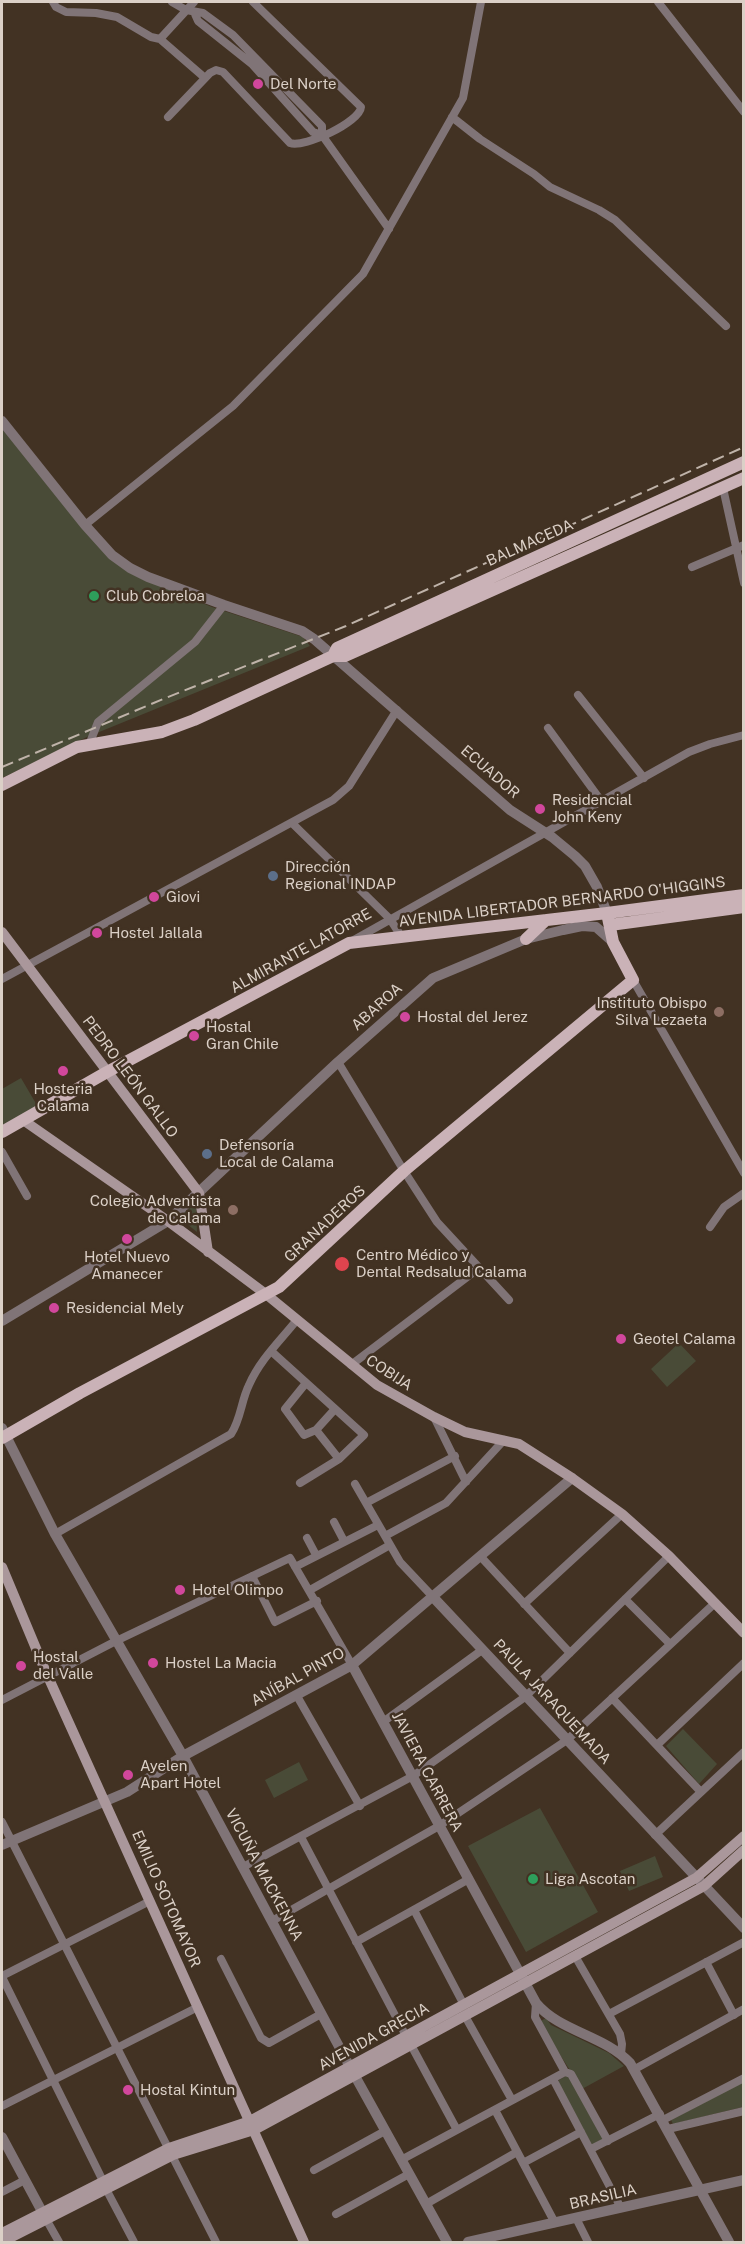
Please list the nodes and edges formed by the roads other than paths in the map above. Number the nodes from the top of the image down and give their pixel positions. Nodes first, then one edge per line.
1 (53, 2) edge
2 (172, 2) edge
3 (194, 2) edge
4 (254, 2) edge
5 (481, 2) edge
6 (658, 2) edge
7 (190, 11) junction
8 (160, 39) junction
9 (205, 78) junction
10 (744, 112) edge
11 (168, 117) dead end
12 (452, 117) junction
13 (322, 136) junction
14 (389, 229) junction
15 (726, 326) dead end
16 (2, 421) edge
17 (744, 462) edge
18 (744, 478) edge
19 (723, 488) junction
20 (85, 525) junction
21 (740, 546) edge
22 (692, 567) dead end
23 (744, 583) edge
24 (224, 605) junction
25 (333, 656) junction
26 (579, 695) dead end
27 (397, 710) junction
28 (548, 728) dead end
29 (741, 737) edge
30 (89, 745) junction
31 (644, 778) junction
32 (2, 785) edge
33 (602, 802) junction
34 (293, 824) junction
35 (546, 834) junction
36 (744, 895) edge
37 (744, 907) edge
38 (390, 919) junction
39 (609, 919) junction
40 (546, 920) junction
41 (2, 933) edge
42 (401, 936) junction
43 (526, 939) junction
44 (613, 942) junction
45 (349, 943) junction
46 (27, 965) junction
47 (2, 979) edge
48 (633, 980) junction
49 (338, 1062) junction
50 (107, 1072) junction
51 (23, 1120) junction
52 (2, 1132) edge
53 (2, 1152) edge
54 (404, 1171) junction
55 (744, 1173) edge
56 (199, 1193) junction
57 (744, 1193) edge
58 (27, 1196) dead end
59 (168, 1221) junction
60 (710, 1227) dead end
61 (208, 1252) junction
62 (479, 1268) junction
63 (267, 1295) junction
64 (509, 1300) dead end
65 (2, 1321) edge
66 (296, 1321) junction
67 (272, 1351) junction
68 (351, 1365) junction
69 (306, 1383) junction
70 (336, 1409) junction
71 (434, 1417) junction
72 (316, 1430) junction
73 (3, 1434) edge
74 (504, 1440) junction
75 (455, 1456) junction
76 (339, 1459) junction
77 (572, 1478) junction
78 (466, 1482) junction
79 (300, 1484) dead end
80 (355, 1484) dead end
81 (366, 1503) junction
82 (622, 1514) junction
83 (334, 1522) dead end
84 (378, 1525) junction
85 (55, 1534) junction
86 (385, 1536) junction
87 (307, 1538) dead end
88 (345, 1541) junction
89 (390, 1545) junction
90 (316, 1556) junction
91 (669, 1556) junction
92 (481, 1557) junction
93 (295, 1566) junction
94 (2, 1567) edge
95 (252, 1576) junction
96 (310, 1590) junction
97 (433, 1597) junction
98 (625, 1599) junction
99 (316, 1601) junction
100 (715, 1603) junction
101 (524, 1604) junction
102 (744, 1633) edge
103 (116, 1641) junction
104 (670, 1644) junction
105 (482, 1650) junction
106 (570, 1653) junction
107 (744, 1663) edge
108 (352, 1665) junction
109 (49, 1677) junction
110 (297, 1696) junction
111 (525, 1697) junction
112 (612, 1698) junction
113 (2, 1700) edge
114 (383, 1722) junction
115 (567, 1740) junction
116 (657, 1745) junction
117 (744, 1752) edge
118 (183, 1756) junction
119 (413, 1776) junction
120 (700, 1791) junction
121 (105, 1802) junction
122 (360, 1806) junction
123 (2, 1822) edge
124 (439, 1827) junction
125 (656, 1835) junction
126 (744, 1836) edge
127 (301, 1837) junction
128 (6, 1842) edge
129 (744, 1850) edge
130 (243, 1867) junction
131 (469, 1879) junction
132 (700, 1882) junction
133 (327, 1889) junction
134 (150, 1901) junction
135 (414, 1910) junction
136 (272, 1921) junction
137 (744, 1928) edge
138 (356, 1942) junction
139 (744, 1942) edge
140 (66, 1945) junction
141 (575, 1956) junction
142 (221, 1959) dead end
143 (706, 1962) junction
144 (2, 1977) edge
145 (522, 1979) junction
146 (536, 2002) junction
147 (198, 2007) junction
148 (465, 2010) junction
149 (740, 2013) edge
150 (321, 2014) junction
151 (609, 2014) junction
152 (409, 2041) junction
153 (117, 2047) junction
154 (621, 2054) junction
155 (634, 2069) junction
156 (352, 2071) junction
157 (565, 2072) junction
158 (744, 2078) edge
159 (553, 2079) junction
160 (52, 2080) junction
161 (512, 2100) junction
162 (2, 2106) edge
163 (495, 2109) junction
164 (744, 2111) edge
165 (664, 2121) junction
166 (252, 2126) junction
167 (457, 2130) junction
168 (385, 2131) junction
169 (581, 2132) junction
170 (608, 2141) junction
171 (3, 2144) edge
172 (591, 2149) junction
173 (171, 2152) junction
174 (517, 2152) junction
175 (401, 2160) junction
176 (523, 2163) junction
177 (314, 2170) dead end
178 (409, 2174) junction
179 (25, 2180) junction
180 (744, 2180) edge
181 (105, 2185) junction
182 (700, 2190) junction
183 (2, 2192) edge
184 (426, 2204) junction
185 (621, 2208) junction
186 (336, 2214) dead end
187 (44, 2216) junction
188 (576, 2218) junction
189 (555, 2223) junction
190 (2, 2233) edge
191 (2, 2242) edge
192 (58, 2242) edge
193 (134, 2242) edge
194 (216, 2242) edge
195 (304, 2242) edge
196 (447, 2242) edge
197 (468, 2242) edge
198 (588, 2242) edge
199 (729, 2242) edge

1 - 8 street
2 - 7 street
3 - 7 street
4 - 13 street
5 - 12 street
6 - 10 street
7 - 8 street
7 - 13 street
8 - 9 street
9 - 11 street
9 - 13 street
12 - 14 street
12 - 15 street
13 - 14 street
14 - 20 street
16 - 20 street, ECUADOR
17 - 25 main road, BALMACEDA
18 - 19 main road, BALMACEDA
19 - 21 street
19 - 25 main road, BALMACEDA
20 - 24 street, ECUADOR
21 - 22 street
21 - 23 street
24 - 25 street, ECUADOR
24 - 30 street
25 - 27 street, ECUADOR
25 - 30 main road, BALMACEDA
26 - 31 street
27 - 34 street
27 - 35 street, ECUADOR
28 - 33 street
29 - 31 street, ALMIRANTE LATORRE
30 - 32 main road, BALMACEDA
31 - 33 street, ALMIRANTE LATORRE
33 - 35 street, ALMIRANTE LATORRE
34 - 38 street
34 - 46 street
35 - 38 street, ALMIRANTE LATORRE
35 - 39 street, ECUADOR
36 - 39 main road, AVENIDA LIBERTADOR BERNARDO O'HIGGINS
37 - 39 main road, AVENIDA LIBERTADOR BERNARDO O'HIGGINS
38 - 42 street
38 - 45 street, ALMIRANTE LATORRE
39 - 40 main road, AVENIDA LIBERTADOR BERNARDO O'HIGGINS
39 - 44 main road, ECUADOR
40 - 42 main road, AVENIDA LIBERTADOR BERNARDO O'HIGGINS
40 - 43 main road
41 - 46 main road, PEDRO LEÓN GALLO
42 - 45 main road, AVENIDA LIBERTADOR BERNARDO O'HIGGINS
43 - 44 street, ABAROA
43 - 49 street, ABAROA
44 - 48 main road, ECUADOR
45 - 50 main road, ALMIRANTE LATORRE
46 - 47 street
46 - 50 main road, PEDRO LEÓN GALLO
48 - 54 main road, GRANADEROS
48 - 55 street, ECUADOR
49 - 54 street
49 - 56 street, ABAROA
50 - 51 main road, ALMIRANTE LATORRE
50 - 56 main road, PEDRO LEÓN GALLO
51 - 52 main road, ALMIRANTE LATORRE
51 - 59 main road, COBIJA
53 - 58 street
54 - 62 street
54 - 63 main road, GRANADEROS
56 - 59 street, ABAROA
56 - 61 main road, PEDRO LEÓN GALLO
57 - 60 street
59 - 61 main road, COBIJA
59 - 65 street, ABAROA
61 - 63 main road, COBIJA
62 - 64 street
62 - 68 street
63 - 66 main road, COBIJA
63 - 73 main road, GRANADEROS
66 - 67 street
66 - 68 main road, COBIJA
67 - 69 street
67 - 85 street
68 - 71 main road, COBIJA
69 - 70 street
69 - 72 street
70 - 72 street
70 - 76 street
71 - 74 main road, COBIJA
71 - 75 street
72 - 76 street
73 - 85 street, VICUÑA MACKENNA
74 - 77 main road, COBIJA
74 - 78 street
75 - 78 street
75 - 81 street
76 - 79 street
77 - 82 main road, COBIJA
77 - 92 street, ANÍBAL PINTO
78 - 86 street
80 - 81 street, PAULA JARAQUEMADA
81 - 84 street, PAULA JARAQUEMADA
82 - 91 main road, COBIJA
82 - 101 street
83 - 88 street
84 - 86 street, PAULA JARAQUEMADA
84 - 88 street
85 - 103 street, VICUÑA MACKENNA
86 - 89 street, PAULA JARAQUEMADA
87 - 90 street
88 - 90 street
89 - 96 street
89 - 97 street, PAULA JARAQUEMADA
90 - 93 street
91 - 98 street
91 - 100 main road, COBIJA
92 - 97 street, ANÍBAL PINTO
92 - 101 street
93 - 95 street, JAVIERA CARRERA
93 - 96 street, JAVIERA CARRERA
94 - 109 main road, EMILIO SOTOMAYOR
95 - 99 street
95 - 103 street
96 - 99 street, JAVIERA CARRERA
97 - 105 street, PAULA JARAQUEMADA
97 - 108 street, ANÍBAL PINTO
98 - 104 street
98 - 106 street
99 - 108 street, JAVIERA CARRERA
100 - 102 main road, COBIJA
100 - 104 street
101 - 106 street
103 - 109 street
103 - 118 street, VICUÑA MACKENNA
104 - 112 street
105 - 111 street, PAULA JARAQUEMADA
105 - 114 street
106 - 111 street
107 - 116 street
108 - 110 street, ANÍBAL PINTO
108 - 114 street, JAVIERA CARRERA
109 - 113 street
109 - 121 main road, EMILIO SOTOMAYOR
110 - 118 street, ANÍBAL PINTO
110 - 122 street
111 - 115 street, PAULA JARAQUEMADA
111 - 119 street
112 - 115 street
112 - 116 street
114 - 119 street, JAVIERA CARRERA
115 - 124 street
115 - 125 street, PAULA JARAQUEMADA
116 - 120 street
117 - 120 street
118 - 121 street, ANÍBAL PINTO
118 - 130 street, VICUÑA MACKENNA
119 - 122 street
119 - 124 street, JAVIERA CARRERA
120 - 125 street
121 - 128 street, ANÍBAL PINTO
121 - 134 main road, EMILIO SOTOMAYOR
122 - 127 street
123 - 128 street
124 - 131 street, JAVIERA CARRERA
124 - 133 street
125 - 132 street, PAULA JARAQUEMADA
126 - 132 main road, AVENIDA GRECIA
127 - 130 street
127 - 133 street
128 - 140 street
129 - 132 main road, AVENIDA GRECIA
130 - 136 street, VICUÑA MACKENNA
131 - 135 street
131 - 145 street, JAVIERA CARRERA
132 - 137 street, PAULA JARAQUEMADA
132 - 141 main road, AVENIDA GRECIA
132 - 145 main road, AVENIDA GRECIA
133 - 136 street
133 - 138 street
134 - 140 street
134 - 147 main road, EMILIO SOTOMAYOR
135 - 138 street
135 - 148 street
136 - 150 street, VICUÑA MACKENNA
138 - 152 street
139 - 143 street
140 - 144 street
140 - 153 street
141 - 145 main road, AVENIDA GRECIA
141 - 151 street, JAVIERA CARRERA
142 - 150 street
143 - 149 street
143 - 151 street
144 - 160 street
145 - 146 street, JAVIERA CARRERA
145 - 148 main road, AVENIDA GRECIA
146 - 154 street, JAVIERA CARRERA
146 - 157 street, JAVIERA CARRERA
147 - 153 street
147 - 166 main road, EMILIO SOTOMAYOR
148 - 152 main road, AVENIDA GRECIA
148 - 161 street
149 - 155 street
150 - 156 street, VICUÑA MACKENNA
151 - 154 street, JAVIERA CARRERA
152 - 156 main road, AVENIDA GRECIA
152 - 167 street
153 - 160 street
153 - 173 street
154 - 155 street, JAVIERA CARRERA
155 - 165 street, JAVIERA CARRERA
156 - 166 main road, AVENIDA GRECIA
156 - 168 street, VICUÑA MACKENNA
157 - 159 street
157 - 170 street, JAVIERA CARRERA
158 - 165 street
159 - 161 street
159 - 169 street
160 - 162 street
160 - 181 street
161 - 163 street
163 - 167 street
163 - 174 street
164 - 165 street
165 - 170 street
165 - 182 street, JAVIERA CARRERA
166 - 173 main road, AVENIDA GRECIA
166 - 195 main road, EMILIO SOTOMAYOR
167 - 175 street
168 - 175 street, VICUÑA MACKENNA
168 - 177 street
169 - 172 street
169 - 176 street
170 - 172 street
171 - 179 street
172 - 185 street
173 - 181 main road, AVENIDA GRECIA
173 - 194 street
174 - 176 street
174 - 184 street
175 - 178 street, VICUÑA MACKENNA
176 - 189 street
178 - 184 street, VICUÑA MACKENNA
178 - 186 street
179 - 183 street
179 - 187 street
180 - 182 street, BRASILIA
181 - 187 main road, AVENIDA GRECIA
181 - 193 street
182 - 185 street, BRASILIA
182 - 199 street, JAVIERA CARRERA
184 - 196 street, VICUÑA MACKENNA
185 - 188 street, BRASILIA
187 - 190 main road, AVENIDA GRECIA
187 - 191 main road, AVENIDA GRECIA
187 - 192 street
188 - 189 street, BRASILIA
188 - 198 street
189 - 197 street, BRASILIA

